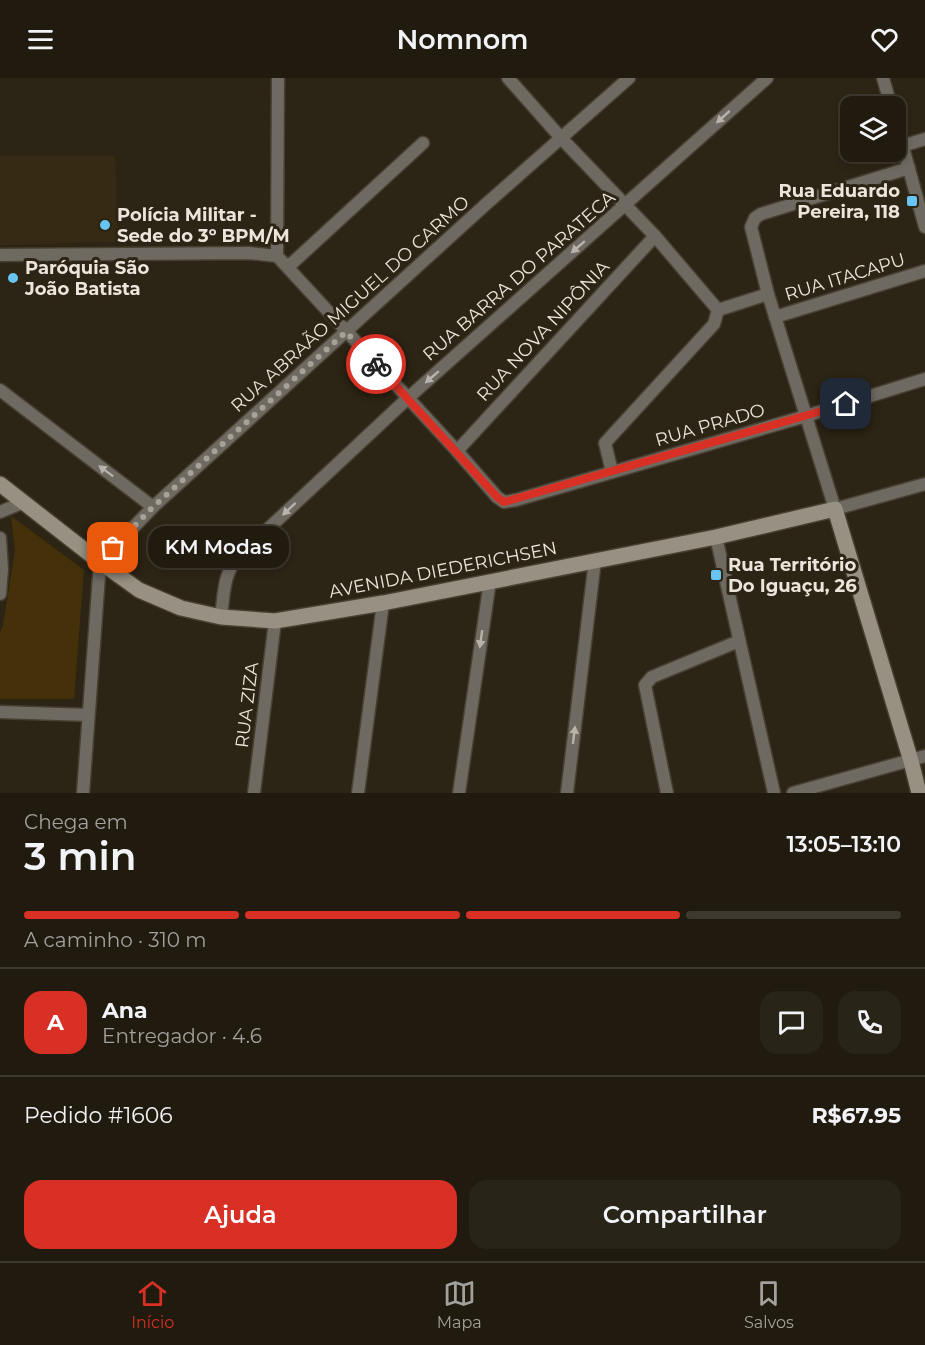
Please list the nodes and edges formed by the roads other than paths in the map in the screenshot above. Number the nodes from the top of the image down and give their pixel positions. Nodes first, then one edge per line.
1 (278, 78) edge
2 (508, 78) edge
3 (629, 78) edge
4 (767, 78) edge
5 (883, 78) edge
6 (888, 96) edge
7 (562, 139) junction
8 (925, 139) edge
9 (423, 143) dead end
10 (906, 145) edge
11 (906, 159) edge
12 (909, 168) junction
13 (626, 205) junction
14 (925, 227) edge
15 (655, 236) junction
16 (0, 255) edge
17 (277, 256) junction
18 (288, 267) junction
19 (925, 271) edge
20 (768, 294) junction
21 (718, 310) junction
22 (775, 317) junction
23 (346, 332) junction
24 (925, 379) edge
25 (0, 390) edge
26 (408, 398) junction
27 (806, 416) junction
28 (457, 451) junction
29 (612, 471) junction
30 (0, 484) edge
31 (925, 484) edge
32 (24, 502) junction
33 (153, 507) junction
34 (835, 509) junction
35 (0, 512) edge
36 (716, 537) junction
37 (0, 538) edge
38 (595, 560) junction
39 (100, 562) junction
40 (490, 581) junction
41 (0, 594) edge
42 (383, 603) junction
43 (221, 617) junction
44 (275, 621) junction
45 (739, 641) junction
46 (0, 712) edge
47 (88, 715) junction
48 (918, 759) edge
49 (83, 793) edge
50 (254, 793) edge
51 (358, 793) edge
52 (459, 793) edge
53 (567, 793) edge
54 (667, 793) edge
55 (774, 793) edge
56 (793, 793) edge
57 (919, 793) edge

1 - 17 street
2 - 7 street
3 - 7 street, RUA ABRAÃO MIGUEL DO CARMO
4 -> 13 street, RUA BARRA DO PARATECA
5 - 6 street
7 - 13 street
7 - 23 street, RUA ABRAÃO MIGUEL DO CARMO
8 - 10 street
9 - 18 street
11 - 12 street
12 - 14 street
12 - 20 street
13 - 15 street
13 -> 26 street, RUA BARRA DO PARATECA
15 - 21 street
15 - 28 street, RUA NOVA NIPÔNIA
16 - 17 street
17 - 18 street
18 - 23 street
19 - 22 street, RUA ITACAPU
20 - 21 street
20 - 22 street
21 - 29 street
22 - 27 street
23 - 26 street
23 - 33 street, RUA ABRAÃO MIGUEL DO CARMO
24 - 27 street, RUA PRADO
33 -> 25 street
26 - 28 street
26 -> 43 street, RUA BARRA DO PARATECA
27 - 29 street, RUA PRADO
27 - 34 street
28 - 29 street, RUA PRADO
30 - 32 street, AVENIDA DIEDERICHSEN
31 - 34 street, AVENIDA DIEDERICHSEN
32 - 35 street
32 - 39 street, AVENIDA DIEDERICHSEN
33 - 39 street, RUA ABRAÃO MIGUEL DO CARMO
34 - 36 street, AVENIDA DIEDERICHSEN
34 - 48 street
36 - 38 street, AVENIDA DIEDERICHSEN
36 - 45 street
37 - 41 street
38 - 40 street, AVENIDA DIEDERICHSEN
53 -> 38 street
39 - 43 street, AVENIDA DIEDERICHSEN
39 - 47 street
40 - 42 street, AVENIDA DIEDERICHSEN
40 -> 52 street
42 - 44 street, AVENIDA DIEDERICHSEN
42 - 51 street
43 - 44 street, AVENIDA DIEDERICHSEN
44 - 50 street, RUA ZIZA
45 - 54 street
45 - 55 street
46 - 47 street
47 - 49 street
48 - 56 street
48 - 57 street

